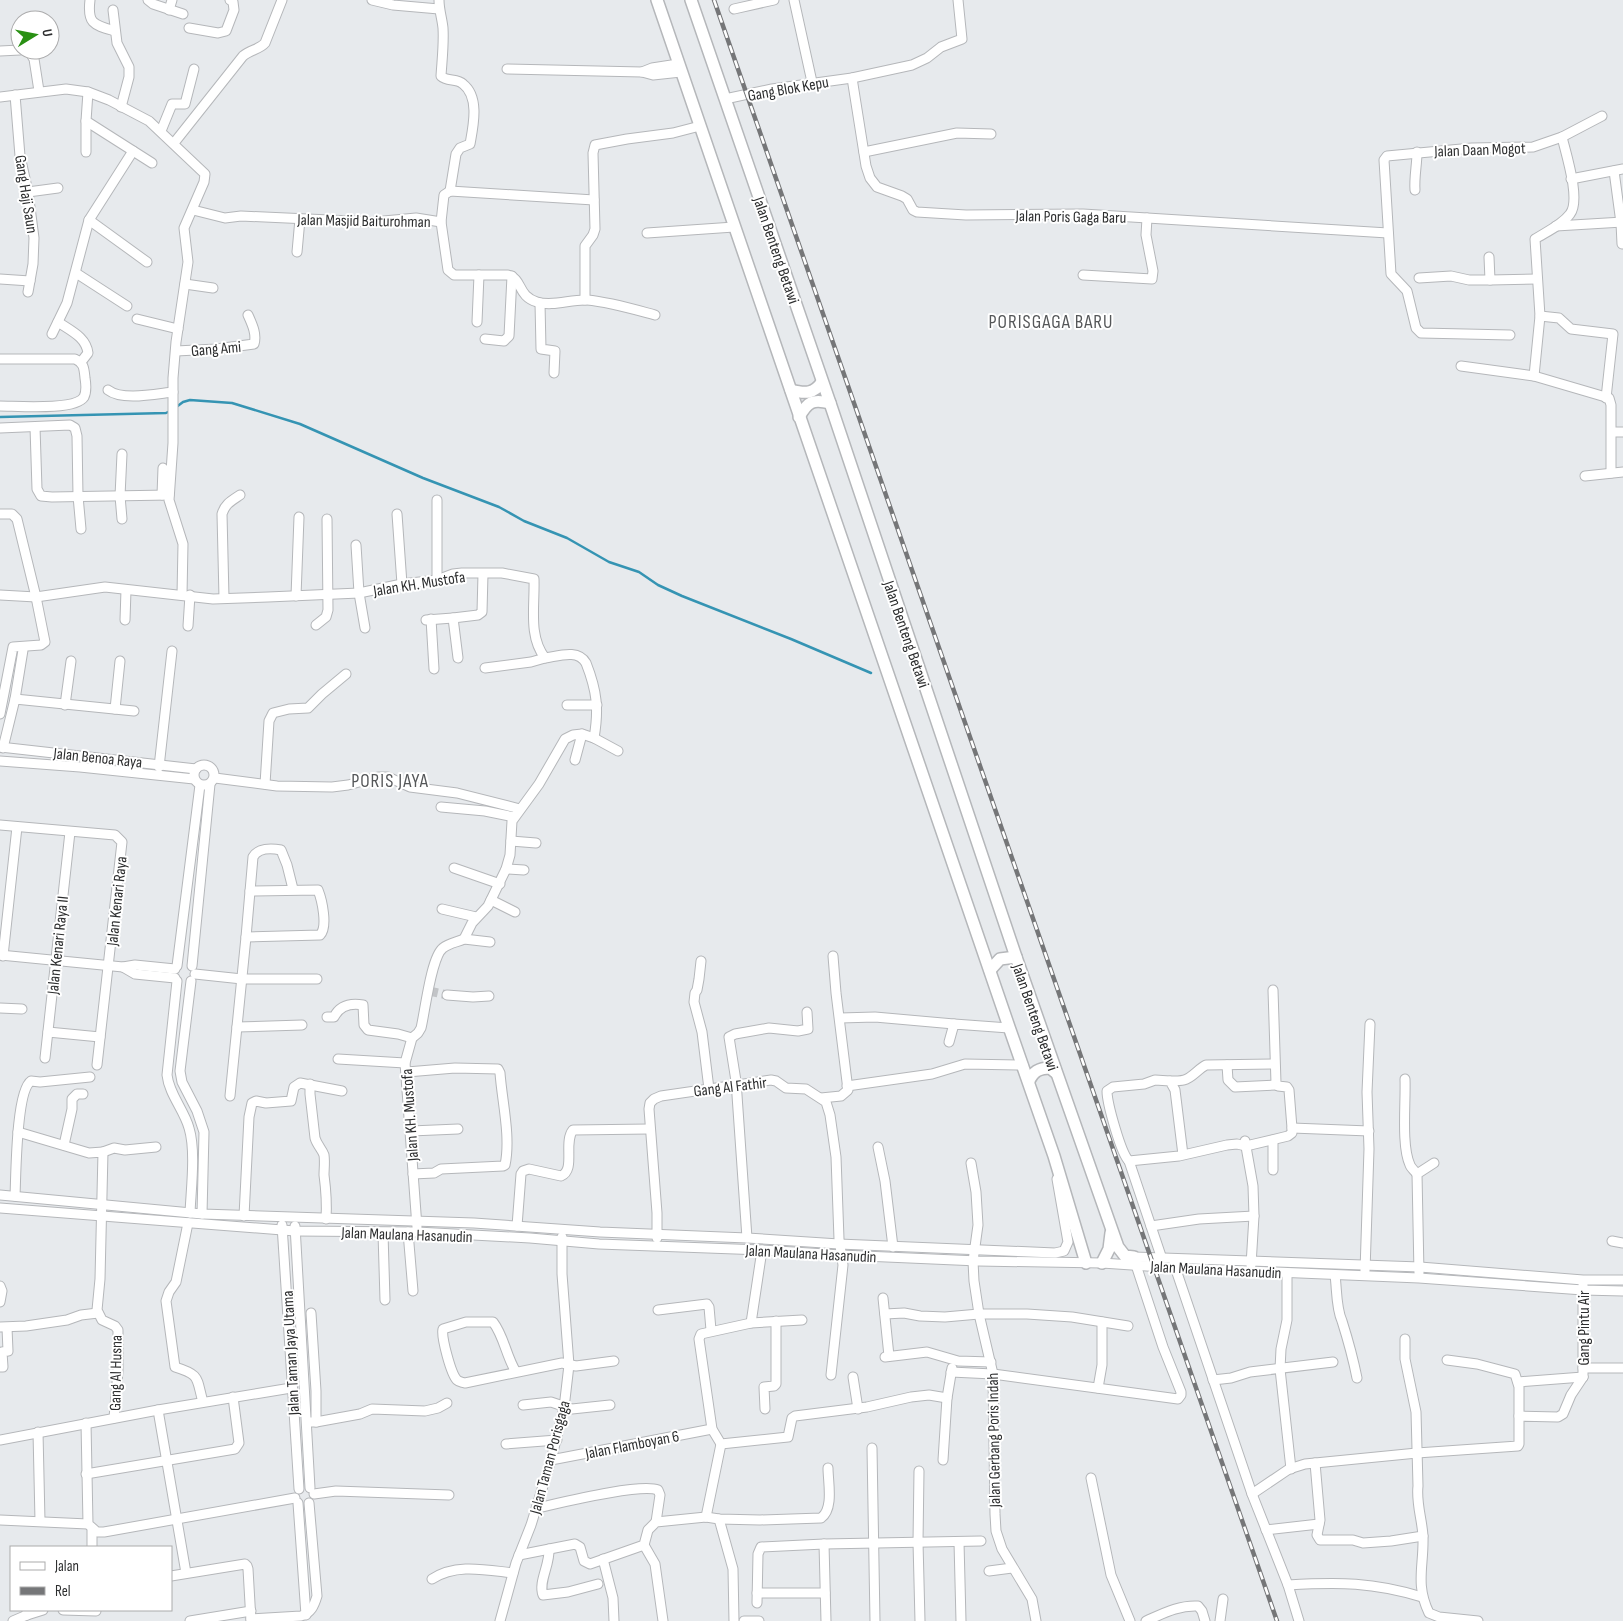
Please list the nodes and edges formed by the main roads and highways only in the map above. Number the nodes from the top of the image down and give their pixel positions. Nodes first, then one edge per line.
1 (657, 0) edge
2 (691, 0) edge
3 (820, 385) junction
4 (794, 391) junction
5 (826, 402) junction
6 (801, 414) junction
7 (1016, 957) junction
8 (990, 970) junction
9 (1055, 1072) junction
10 (1029, 1081) junction
11 (1111, 1226) junction
12 (1135, 1261) road end
13 (1086, 1262) road end
14 (1102, 1263) road end

1 - 4 main road, Jalan Benteng Betawi
2 - 3 main road, Jalan Benteng Betawi
3 - 4 main road
3 - 5 main road, Jalan Benteng Betawi
4 - 6 main road, Jalan Benteng Betawi
5 - 6 main road
5 - 7 main road, Jalan Benteng Betawi
6 - 8 main road, Jalan Benteng Betawi
7 - 8 main road
7 - 9 main road, Jalan Benteng Betawi
8 - 10 main road, Jalan Benteng Betawi
9 - 10 main road
9 - 11 main road, Jalan Benteng Betawi
10 - 13 main road, Jalan Benteng Betawi
11 - 12 main road, Jalan Benteng Betawi
11 - 14 main road

